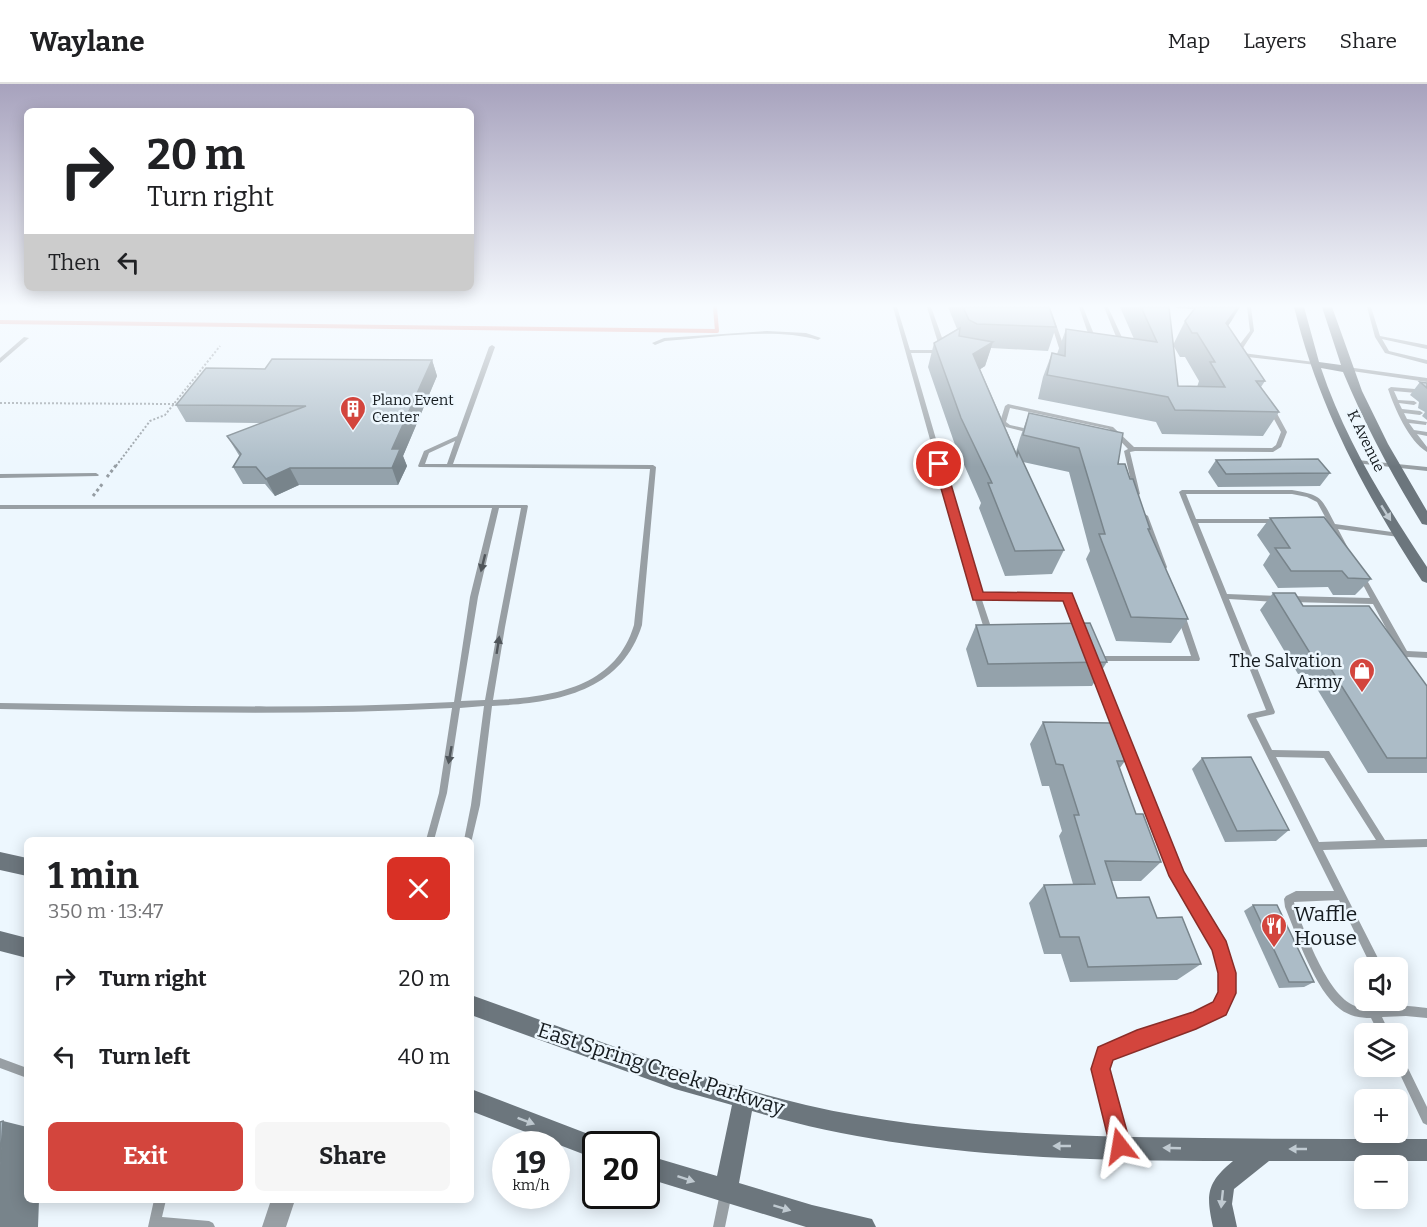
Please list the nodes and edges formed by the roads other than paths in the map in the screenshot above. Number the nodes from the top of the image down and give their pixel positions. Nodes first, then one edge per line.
1 (487, 360) edge
2 (910, 360) edge
3 (1287, 360) edge
4 (1313, 360) edge
5 (1344, 360) edge
6 (1314, 364) junction
7 (1347, 369) junction
8 (1407, 377) junction
9 (1427, 380) edge
10 (1415, 390) junction
11 (1427, 392) edge
12 (1267, 401) edge
13 (1395, 401) junction
14 (1414, 403) dead end
15 (1401, 411) junction
16 (1420, 413) dead end
17 (1407, 421) junction
18 (1426, 423) edge
19 (1413, 432) junction
20 (1040, 433) edge
21 (1427, 434) edge
22 (460, 437) junction
23 (1419, 442) junction
24 (1427, 443) edge
25 (1427, 450) edge
26 (1116, 451) edge
27 (1129, 451) junction
28 (1357, 462) junction
29 (1394, 465) junction
30 (449, 466) junction
31 (1427, 469) edge
32 (96, 475) dead end
33 (0, 476) edge
34 (1139, 503) edge
35 (2, 506) edge
36 (496, 506) junction
37 (1143, 511) edge
38 (0, 514) edge
39 (1194, 520) junction
40 (1282, 521) edge
41 (1427, 521) edge
42 (1325, 522) edge
43 (1334, 527) junction
44 (1399, 535) junction
45 (1349, 555) edge
46 (1166, 572) edge
47 (1360, 573) edge
48 (1427, 578) edge
49 (1224, 596) junction
50 (978, 597) junction
51 (1375, 601) junction
52 (1178, 605) edge
53 (1001, 634) edge
54 (1071, 634) edge
55 (1083, 634) junction
56 (1086, 642) edge
57 (1404, 654) junction
58 (1427, 655) edge
59 (1410, 662) edge
60 (488, 703) junction
61 (456, 705) junction
62 (0, 706) edge
63 (1269, 753) junction
64 (431, 837) edge
65 (469, 837) edge
66 (1427, 843) edge
67 (1383, 844) junction
68 (1316, 846) junction
69 (0, 861) edge
70 (24, 866) edge
71 (1341, 896) junction
72 (0, 941) edge
73 (24, 947) edge
74 (1372, 957) edge
75 (474, 1006) edge
76 (1408, 1008) edge
77 (1380, 1011) edge
78 (1374, 1013) junction
79 (1427, 1013) edge
80 (1379, 1023) edge
81 (0, 1063) edge
82 (24, 1072) edge
83 (1406, 1077) edge
84 (744, 1098) junction
85 (474, 1101) edge
86 (1427, 1119) edge
87 (582, 1143) edge
88 (1120, 1146) junction
89 (1266, 1149) junction
90 (1427, 1150) edge
91 (660, 1170) edge
92 (726, 1191) junction
93 (159, 1203) edge
94 (282, 1203) edge
95 (155, 1225) edge
96 (209, 1227) edge
97 (274, 1227) edge
98 (718, 1227) edge
99 (864, 1227) edge
100 (1225, 1227) edge

1 - 22 lane
2 - 50 lane
3 - 6 lane
4 - 6 main road, K Avenue
5 - 7 main road, K Avenue
6 - 7 main road
6 - 28 main road, K Avenue
7 - 8 lane
7 - 29 main road, K Avenue
8 - 9 lane
8 - 10 lane
10 - 11 lane
10 - 13 lane
12 - 27 lane
13 - 14 lane
13 - 15 lane
15 - 16 lane
15 - 17 lane
17 - 18 lane
17 - 19 lane
19 - 21 lane
19 - 23 lane
20 - 27 lane
22 - 30 lane
22 - 30 lane
23 - 24 lane
23 - 25 lane
26 - 27 lane
27 - 34 lane
28 - 29 lane
28 -> 44 main road, K Avenue
29 - 31 lane
29 - 41 main road, K Avenue
30 - 60 lane
32 - 33 lane
35 - 36 lane
35 - 38 lane
60 -> 36 lane
36 -> 61 lane
37 - 46 lane
39 - 40 lane
39 - 43 lane
39 - 49 lane
42 - 43 lane
43 - 44 lane
43 - 45 lane
44 - 48 main road, K Avenue
47 - 51 lane
49 - 51 lane
49 - 63 lane
50 - 53 lane
50 - 55 lane
51 - 57 lane
52 - 88 lane
54 - 55 lane
55 - 56 lane
57 - 58 lane
57 - 59 lane
60 - 61 lane
60 - 65 lane
61 - 62 lane
61 -> 64 lane
63 - 67 lane
63 - 68 lane
66 - 67 lane
67 - 68 lane
68 - 71 lane
69 - 70 main road
71 - 74 lane
71 - 78 lane
72 - 73 main road
75 - 84 main road, East Spring Creek Parkway
76 - 79 lane
77 - 78 lane
78 - 80 lane
81 - 82 lane
83 - 86 lane
88 -> 84 main road, East Spring Creek Parkway
84 - 92 main road
85 -> 87 main road
89 -> 88 main road, East Spring Creek Parkway
90 -> 89 main road, East Spring Creek Parkway
89 -> 100 main road
91 -> 92 main road
92 - 98 lane
92 -> 99 main road
93 - 95 lane
94 - 97 street
95 - 96 lane

